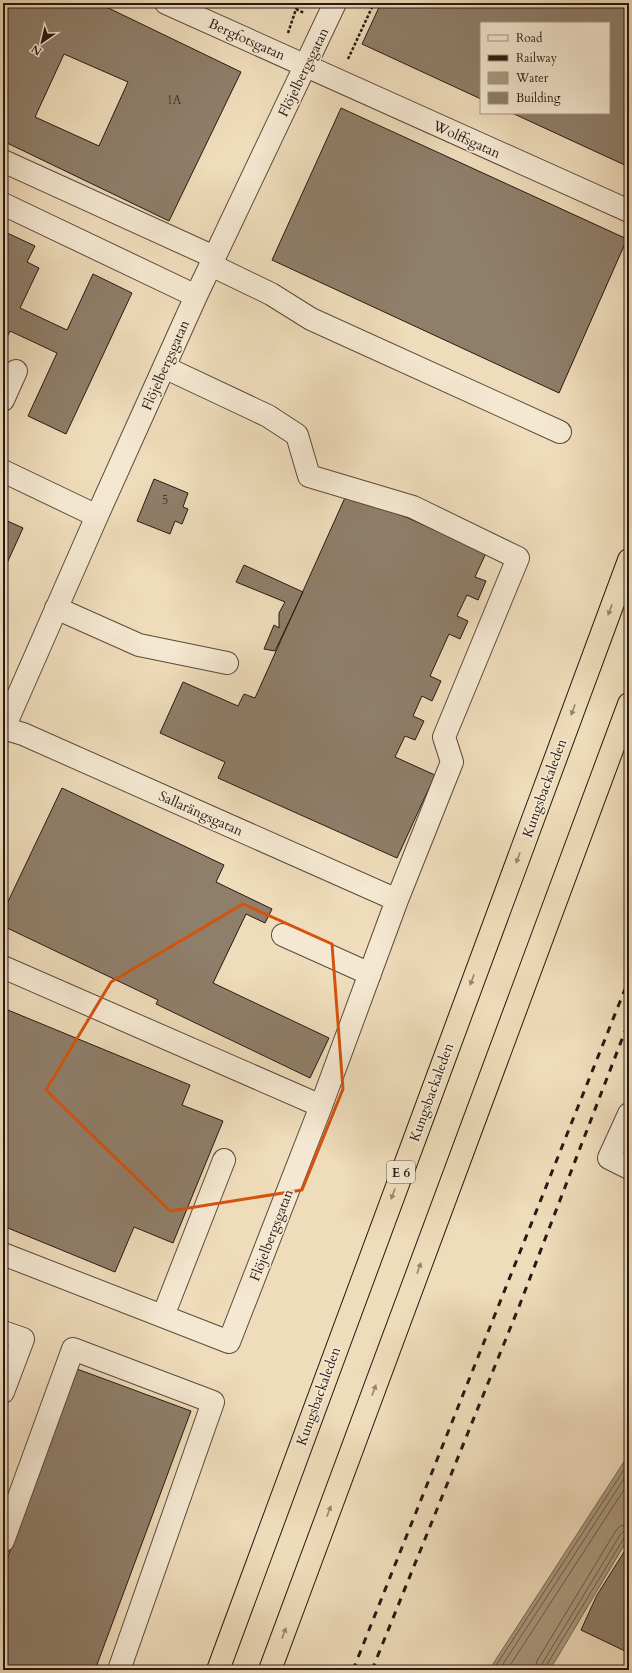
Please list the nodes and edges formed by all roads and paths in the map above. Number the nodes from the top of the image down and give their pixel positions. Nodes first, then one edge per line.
1 (166, 3) edge
2 (335, 3) edge
3 (374, 3) edge
4 (305, 67) junction
5 (338, 82) junction
6 (3, 161) edge
7 (3, 204) edge
8 (629, 211) edge
9 (213, 261) junction
10 (196, 296) junction
11 (164, 367) junction
12 (16, 371) dead end
13 (3, 400) edge
14 (560, 432) dead end
15 (3, 471) edge
16 (97, 516) junction
17 (629, 560) edge
18 (56, 608) junction
19 (227, 663) dead end
20 (629, 704) edge
21 (3, 729) edge
22 (397, 900) junction
23 (283, 935) dead end
24 (3, 967) edge
25 (370, 974) junction
26 (321, 1106) junction
27 (629, 1114) edge
28 (224, 1160) dead end
29 (629, 1168) edge
30 (3, 1254) edge
31 (163, 1316) junction
32 (3, 1332) edge
33 (3, 1392) edge
34 (3, 1541) edge
35 (119, 1670) edge
36 (218, 1670) edge
37 (270, 1670) edge

1 - 4 street, Bergfotsgatan
2 - 4 street, Flöjelbergsgatan
3 - 5 path
4 - 5 street, Wolffsgatan
4 - 9 street, Flöjelbergsgatan
5 - 8 street, Wolffsgatan
6 - 9 street
7 - 10 street
9 - 10 street, Flöjelbergsgatan
9 - 14 street
10 - 11 street, Flöjelbergsgatan
11 - 16 street, Flöjelbergsgatan
11 - 22 street, Flöjelbergsgatan
12 - 13 street
15 - 16 street
16 - 18 street, Flöjelbergsgatan
17 -> 36 highway, Kungsbackaleden / E 6
18 - 19 street
18 - 21 street, Flöjelbergsgatan
37 -> 20 highway
21 - 22 street, Sallarängsgatan
22 - 25 street, Flöjelbergsgatan
23 - 25 street
24 - 26 street
25 - 26 street, Flöjelbergsgatan
26 - 31 street, Flöjelbergsgatan
27 - 29 street
28 - 31 street
30 - 31 street, Flöjelbergsgatan
32 - 33 street
34 - 35 street

